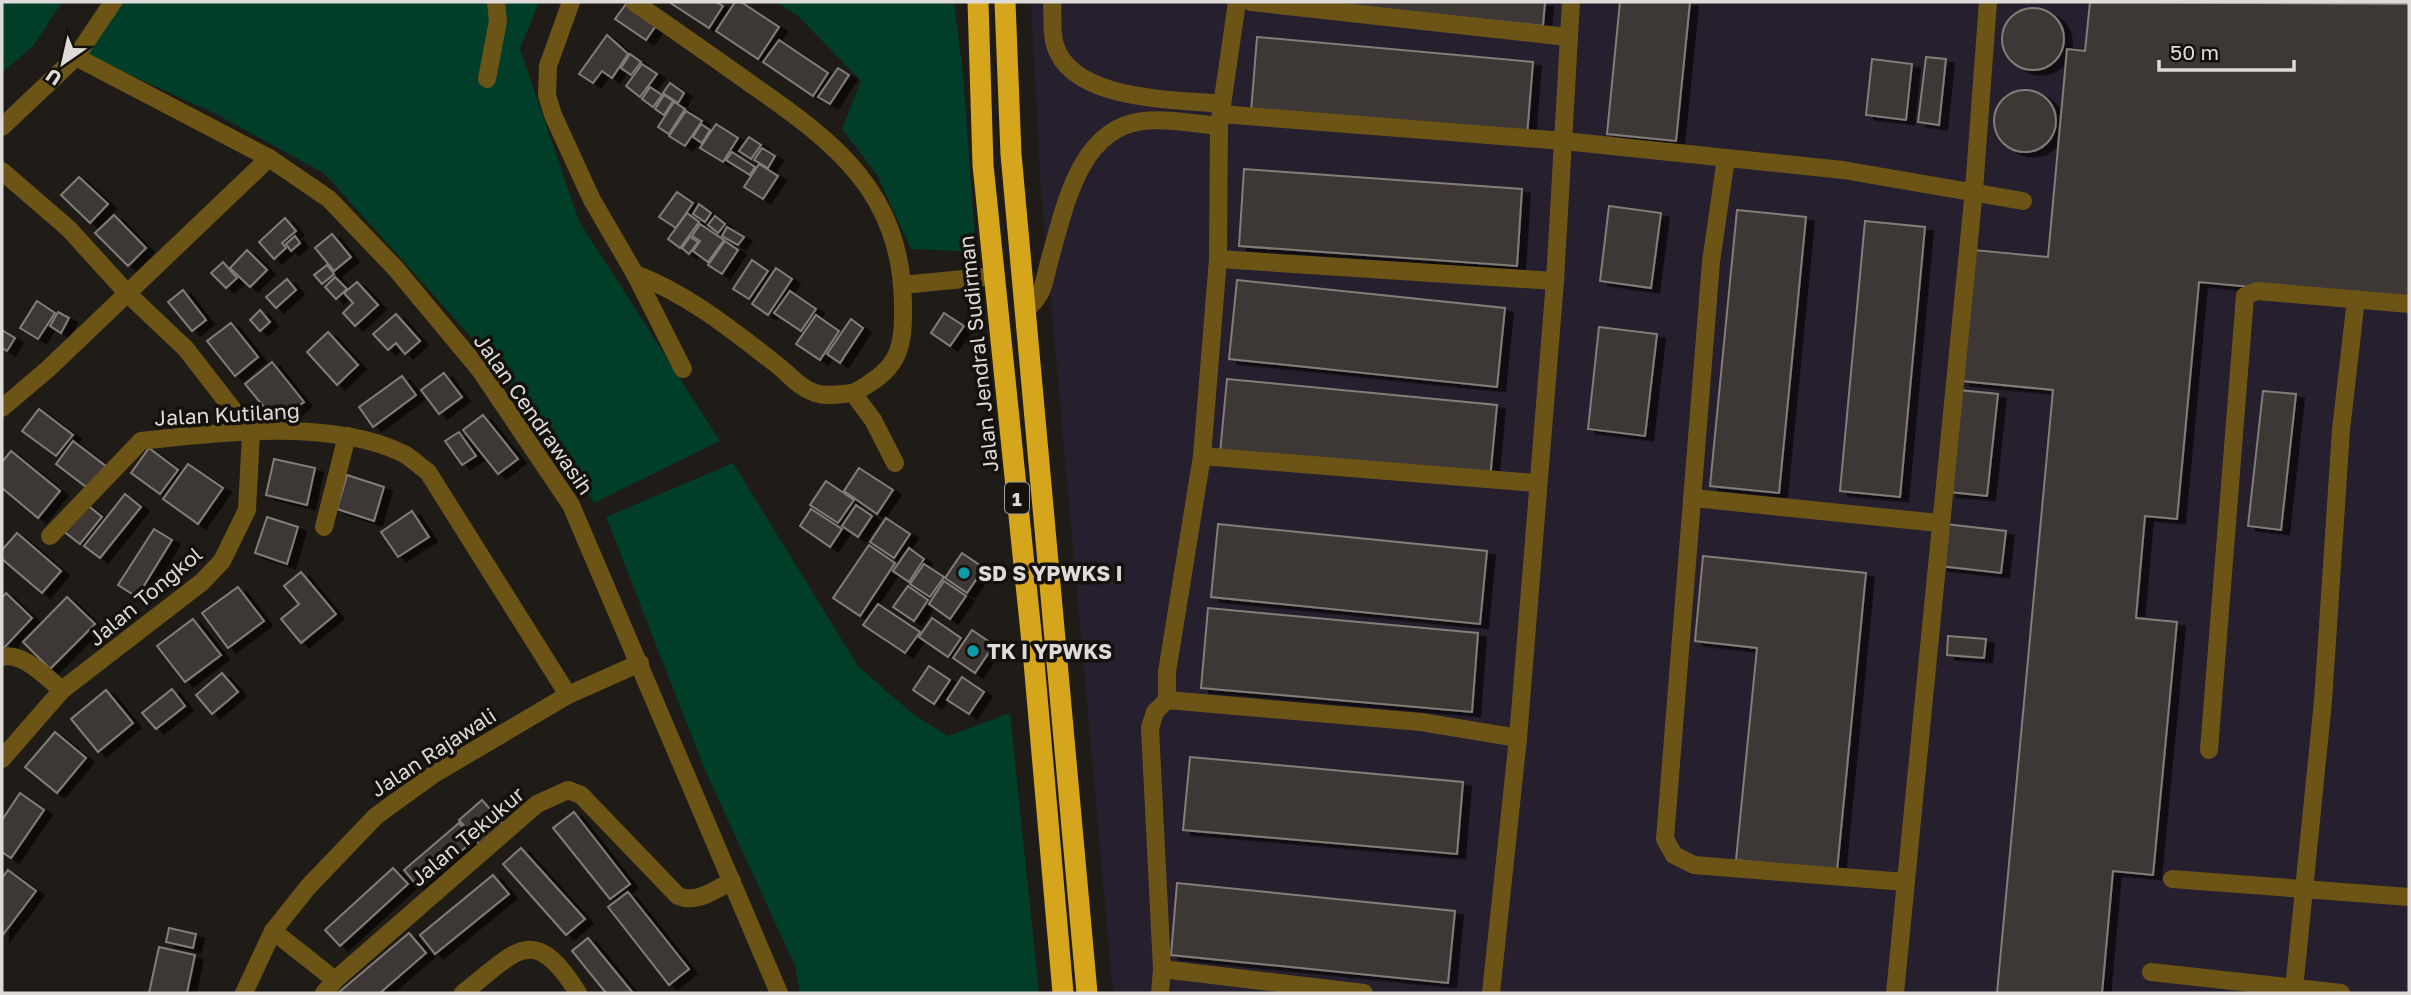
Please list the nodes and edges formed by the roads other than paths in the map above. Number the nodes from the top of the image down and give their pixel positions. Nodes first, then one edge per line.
1 (113, 2) edge
2 (496, 2) edge
3 (571, 2) edge
4 (634, 2) edge
5 (978, 2) edge
6 (1005, 2) edge
7 (1052, 2) edge
8 (1237, 2) edge
9 (1251, 2) edge
10 (1571, 2) edge
11 (1988, 2) edge
12 (1568, 37) junction
13 (76, 57) junction
14 (487, 79) dead end
15 (1220, 115) junction
16 (2, 127) edge
17 (1564, 141) junction
18 (269, 158) junction
19 (1726, 158) junction
20 (2, 171) edge
21 (1974, 190) junction
22 (2023, 201) dead end
23 (1218, 259) junction
24 (635, 274) junction
25 (994, 276) junction
26 (1555, 281) junction
27 (902, 285) junction
28 (128, 294) junction
29 (2356, 299) junction
30 (2409, 304) edge
31 (1024, 311) junction
32 (683, 369) dead end
33 (853, 393) junction
34 (2, 408) edge
35 (251, 433) junction
36 (347, 436) junction
37 (1202, 456) junction
38 (895, 463) dead end
39 (1536, 483) junction
40 (1693, 498) junction
41 (1939, 523) junction
42 (324, 527) dead end
43 (50, 536) dead end
44 (2, 657) edge
45 (640, 663) junction
46 (62, 690) junction
47 (568, 695) junction
48 (1167, 700) junction
49 (1518, 738) junction
50 (2209, 751) dead end
51 (2, 759) edge
52 (2172, 879) dead end
53 (732, 881) junction
54 (1905, 882) junction
55 (2304, 887) junction
56 (2409, 897) edge
57 (273, 931) junction
58 (1163, 969) junction
59 (2151, 972) dead end
60 (329, 986) edge
61 (2294, 989) junction
62 (244, 993) edge
63 (463, 993) edge
64 (579, 993) edge
65 (779, 993) edge
66 (1063, 993) edge
67 (1087, 993) edge
68 (1160, 993) edge
69 (1364, 993) edge
70 (1491, 993) edge
71 (1895, 993) edge
72 (2341, 993) edge
73 (2352, 993) edge

1 - 13 street
2 - 14 street
3 - 24 street
4 - 27 street
5 - 25 highway, Jalan Jendral Sudirman / 1
6 - 31 highway, 1
7 - 15 street
8 - 15 street
9 - 12 street
10 - 12 street
11 - 21 street
12 - 17 street
13 - 16 street
13 - 18 street, Jalan Cendrawasih
15 - 17 street
15 - 23 street
15 - 31 street
17 - 19 street
17 - 26 street
18 - 28 street
18 - 45 street, Jalan Cendrawasih
19 - 21 street
19 - 40 street
20 - 28 street
21 - 22 street
21 - 41 street
23 - 26 street
23 - 37 street
24 - 32 street
24 - 33 street
25 - 27 street
25 - 66 highway, Jalan Jendral Sudirman / 1
26 - 39 street
27 - 33 street
28 - 34 street
28 - 35 street
29 - 30 street
29 - 50 street
29 - 55 street
31 - 67 highway, 1
33 - 38 street
35 - 36 street, Jalan Kutilang
35 - 43 street, Jalan Kutilang
35 - 46 street, Jalan Tongkol
36 - 42 street
36 - 47 street, Jalan Kutilang
37 - 39 street
37 - 48 street
39 - 49 street
40 - 41 street
40 - 54 street
41 - 54 street
44 - 46 street
45 - 47 street, Jalan Rajawali
45 - 53 street, Jalan Cendrawasih
46 - 51 street, Jalan Tongkol
47 - 57 street, Jalan Rajawali
48 - 49 street
48 - 58 street
49 - 70 street
52 - 55 street
53 - 60 street, Jalan Tekukur
53 - 65 street, Jalan Cendrawasih
54 - 71 street
55 - 56 street
55 - 61 street
57 - 60 street, Jalan Tekukur
57 - 62 street, Jalan Rajawali
58 - 68 street
58 - 69 street
59 - 61 street
61 - 72 street
63 - 64 street
72 - 73 street

